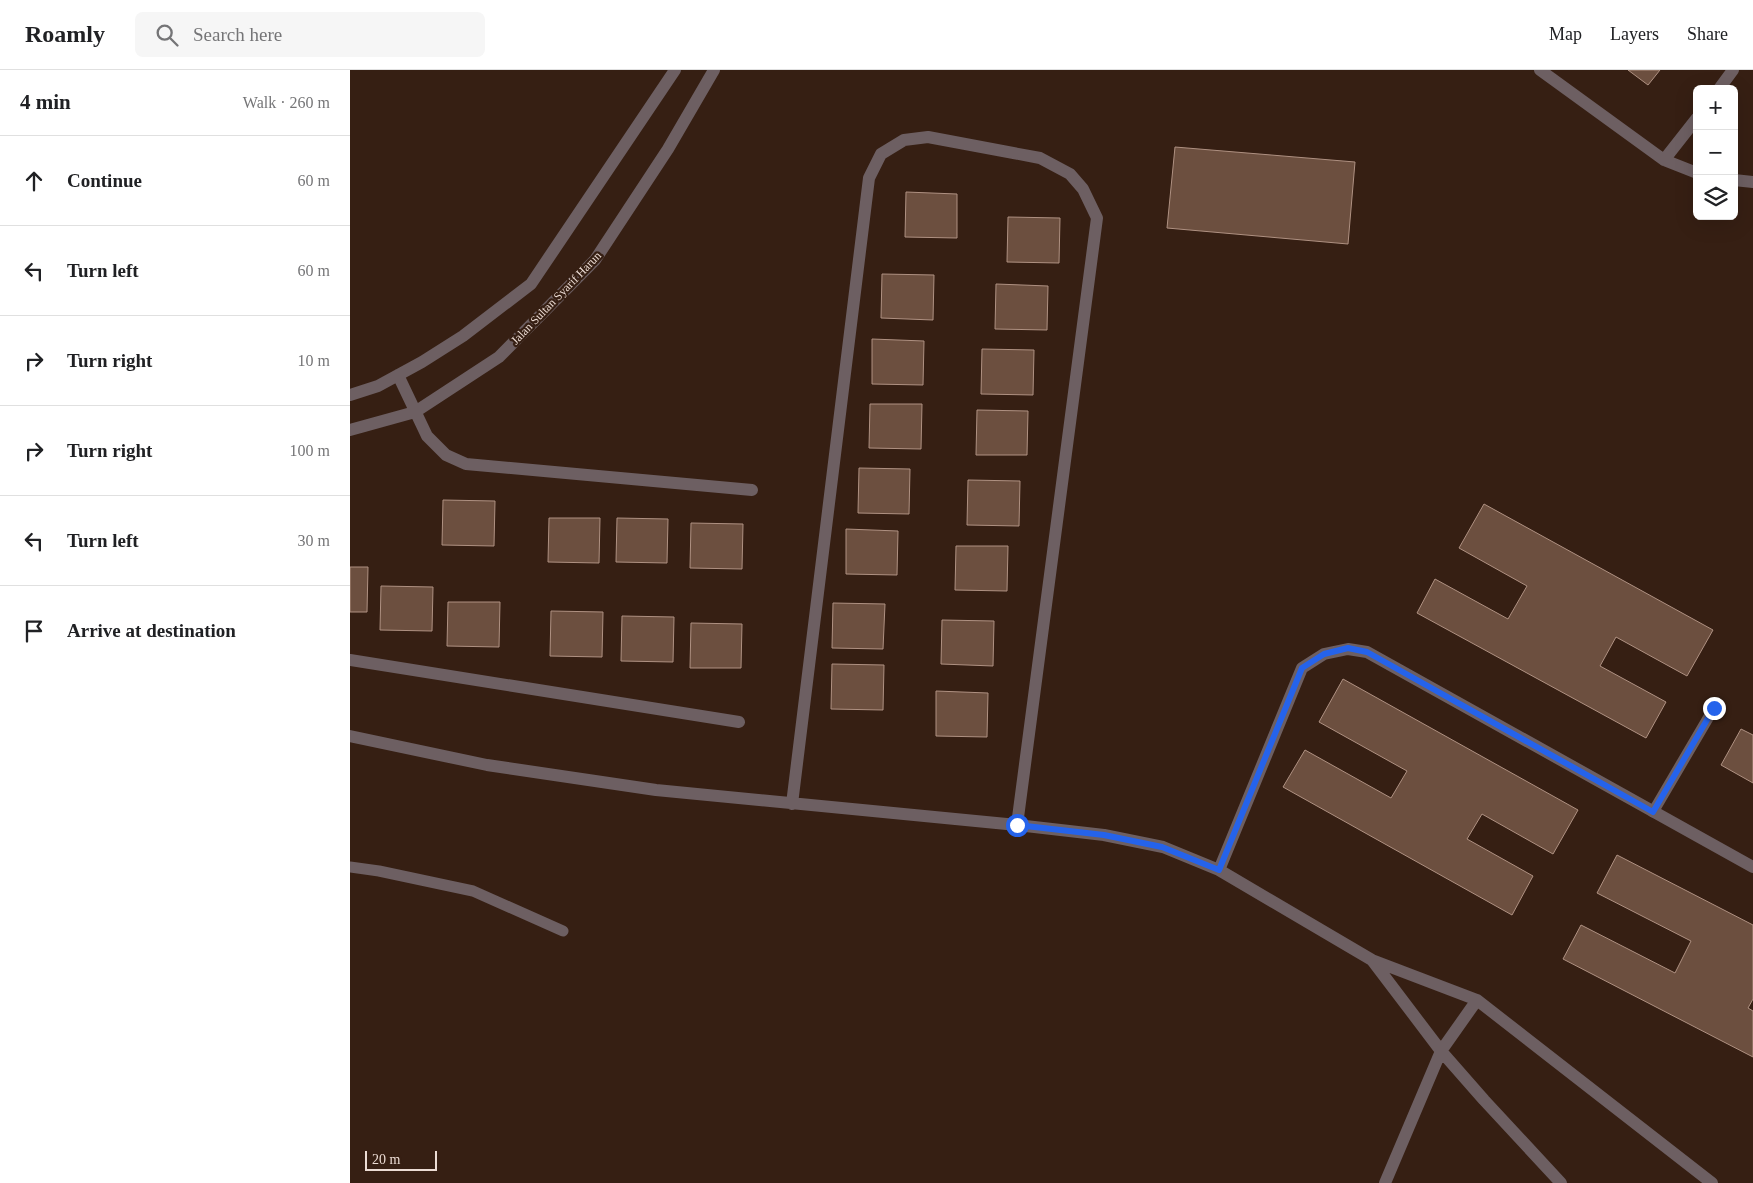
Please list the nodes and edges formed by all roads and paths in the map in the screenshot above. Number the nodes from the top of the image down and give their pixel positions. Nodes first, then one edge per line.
1 (675, 70) edge
2 (714, 70) edge
3 (1540, 70) edge
4 (1733, 70) edge
5 (1722, 85) edge
6 (1693, 123) edge
7 (1664, 160) junction
8 (1693, 171) edge
9 (1738, 180) edge
10 (1753, 182) edge
11 (398, 375) junction
12 (350, 395) edge
13 (415, 412) junction
14 (350, 430) edge
15 (752, 490) dead end
16 (350, 660) edge
17 (1714, 708) dead end
18 (739, 722) dead end
19 (350, 736) edge
20 (792, 804) junction
21 (1653, 812) junction
22 (1017, 825) junction
23 (1753, 866) edge
24 (350, 867) edge
25 (1219, 870) junction
26 (563, 932) dead end
27 (1372, 960) junction
28 (1477, 1000) junction
29 (1441, 1051) junction
30 (1385, 1183) edge
31 (1561, 1183) edge
32 (1712, 1183) edge

1 - 11 street
2 - 13 street, Jalan Sultan Syarif Harun
3 - 7 street
4 - 5 street
6 - 7 street
7 - 8 street
9 - 10 street
11 - 12 street
11 - 13 street
13 - 14 street, Jalan Sultan Syarif Harun
13 - 15 street
16 - 18 street
17 - 21 lane
19 - 20 street
20 - 22 street
20 - 22 street
21 - 23 street
21 - 25 street
22 - 25 street
24 - 26 lane
25 - 27 street
27 - 28 street
27 - 29 street
28 - 29 street
28 - 32 street
29 - 30 street
29 - 31 street

